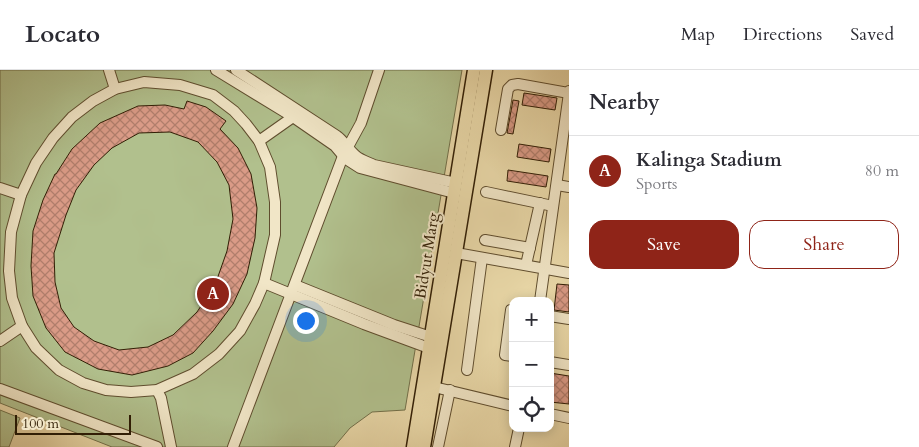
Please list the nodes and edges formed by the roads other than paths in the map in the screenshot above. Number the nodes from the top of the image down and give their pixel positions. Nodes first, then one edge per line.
1 (109, 70) edge
2 (216, 70) edge
3 (379, 70) edge
4 (474, 70) edge
5 (486, 70) edge
6 (242, 75) edge
7 (115, 89) junction
8 (569, 92) edge
9 (293, 117) junction
10 (501, 130) dead end
11 (566, 138) edge
12 (259, 141) junction
13 (347, 145) junction
14 (343, 156) junction
15 (556, 185) junction
16 (569, 187) edge
17 (0, 188) edge
18 (455, 188) junction
19 (486, 192) dead end
20 (21, 195) junction
21 (540, 203) junction
22 (553, 206) junction
23 (485, 240) dead end
24 (530, 248) junction
25 (456, 253) junction
26 (482, 258) junction
27 (526, 265) junction
28 (544, 268) junction
29 (569, 273) edge
30 (264, 283) junction
31 (293, 289) junction
32 (540, 297) edge
33 (554, 317) edge
34 (569, 319) edge
35 (509, 325) edge
36 (22, 326) junction
37 (0, 341) edge
38 (430, 342) junction
39 (509, 356) edge
40 (554, 363) edge
41 (569, 365) edge
42 (467, 370) dead end
43 (434, 387) junction
44 (0, 389) edge
45 (157, 390) junction
46 (450, 390) junction
47 (509, 405) edge
48 (554, 415) edge
49 (569, 418) edge
50 (518, 432) edge
51 (157, 447) edge
52 (171, 447) edge
53 (233, 447) edge
54 (413, 447) edge
55 (424, 447) edge
56 (438, 447) edge
57 (515, 447) edge

1 - 7 street
2 - 6 street
3 - 13 street
4 - 18 main road, Bidyut Marg
5 - 25 main road, Bidyut Marg
6 - 9 street
6 - 13 street
7 - 12 street
7 - 20 street
8 - 10 street
8 - 11 street
9 - 12 street
9 - 14 street
11 - 15 street
12 - 30 street
13 - 14 street
13 - 18 street
14 - 18 street
14 - 31 street
15 - 16 street
15 - 22 street
17 - 20 street
18 - 38 main road, Bidyut Marg
19 - 21 street
20 - 36 street
21 - 22 street
21 - 24 street
22 - 28 street
23 - 24 street
24 - 27 street
25 - 26 street
25 - 43 main road, Bidyut Marg
26 - 27 street
26 - 42 street
27 - 28 street
28 - 29 street
28 - 32 street
30 - 31 street
30 - 45 street
31 - 38 street
31 - 53 street
33 - 34 street
35 - 39 street
36 - 37 street
36 - 45 street
38 - 54 main road, Bidyut Marg
40 - 41 street
43 - 46 street
43 - 55 main road, Bidyut Marg
44 - 51 street
45 - 52 street
46 - 47 street
46 - 56 street
48 - 49 street
50 - 57 street

